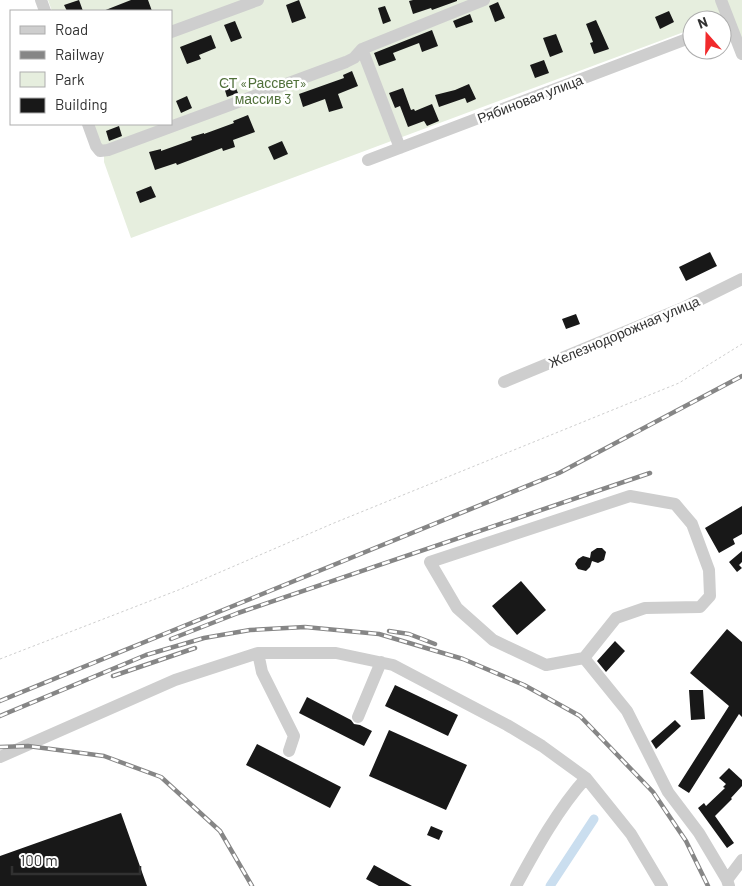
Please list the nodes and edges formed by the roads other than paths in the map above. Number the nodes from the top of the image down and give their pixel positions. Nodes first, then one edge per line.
1 (258, 0) edge
2 (484, 0) edge
3 (172, 32) edge
4 (732, 35) edge
5 (682, 41) edge
6 (362, 49) junction
7 (742, 54) edge
8 (88, 125) edge
9 (400, 148) junction
10 (368, 160) dead end
11 (742, 280) edge
12 (504, 382) dead end
13 (258, 653) junction
14 (584, 658) junction
15 (381, 662) junction
16 (358, 717) dead end
17 (289, 751) dead end
18 (0, 758) edge
19 (586, 778) junction
20 (742, 860) edge
21 (728, 883) edge
22 (516, 886) edge
23 (662, 886) edge

1 - 3 street
2 - 6 street
4 - 7 street
5 - 9 street, Рябиновая улица
6 - 8 street
6 - 9 street
9 - 10 street, Рябиновая улица
11 - 12 street, Железнодорожная улица
13 - 15 street
13 - 17 street
13 - 18 street
14 - 14 street
14 - 21 street
15 - 16 street
15 - 19 street
19 - 22 street
19 - 23 street
20 - 21 street

